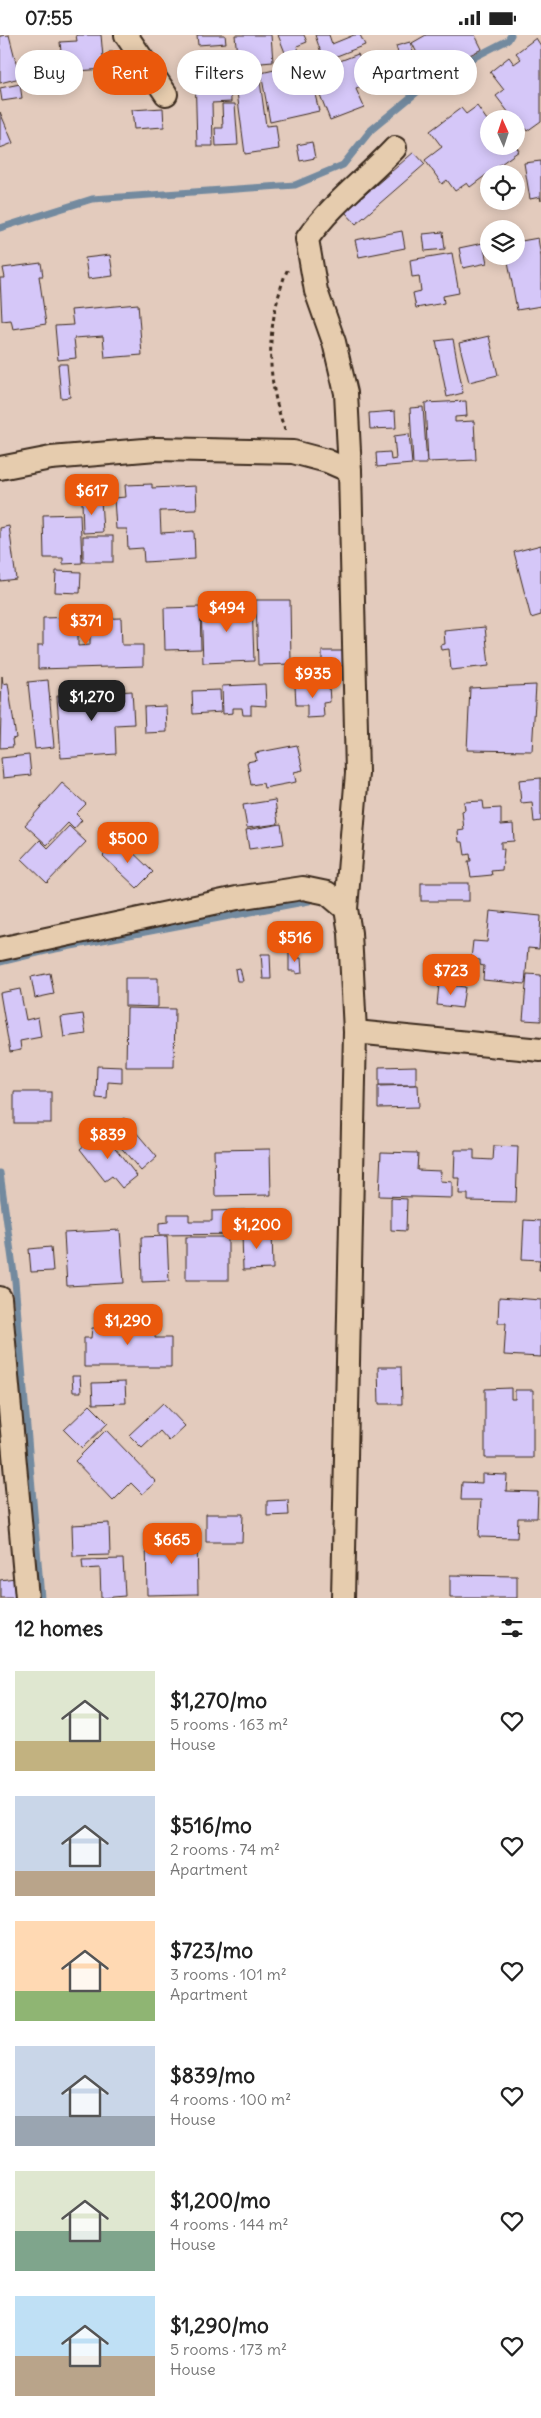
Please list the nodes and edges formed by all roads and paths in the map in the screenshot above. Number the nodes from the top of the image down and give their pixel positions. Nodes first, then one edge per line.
1 (126, 35) edge
2 (136, 50) edge
3 (395, 148) dead end
4 (308, 239) junction
5 (293, 452) junction
6 (0, 468) edge
7 (350, 471) junction
8 (346, 909) junction
9 (0, 949) edge
10 (354, 1032) junction
11 (541, 1050) edge
12 (0, 1298) edge
13 (2, 1352) edge
14 (8, 1481) edge
15 (27, 1598) edge
16 (343, 1598) edge

1 - 2 street
3 - 4 street
4 - 5 path
4 - 7 street
5 - 6 street
5 - 7 street
7 - 8 street
8 - 9 street
8 - 10 street
10 - 11 street
10 - 16 street
12 - 13 street
13 - 14 street
14 - 15 street

